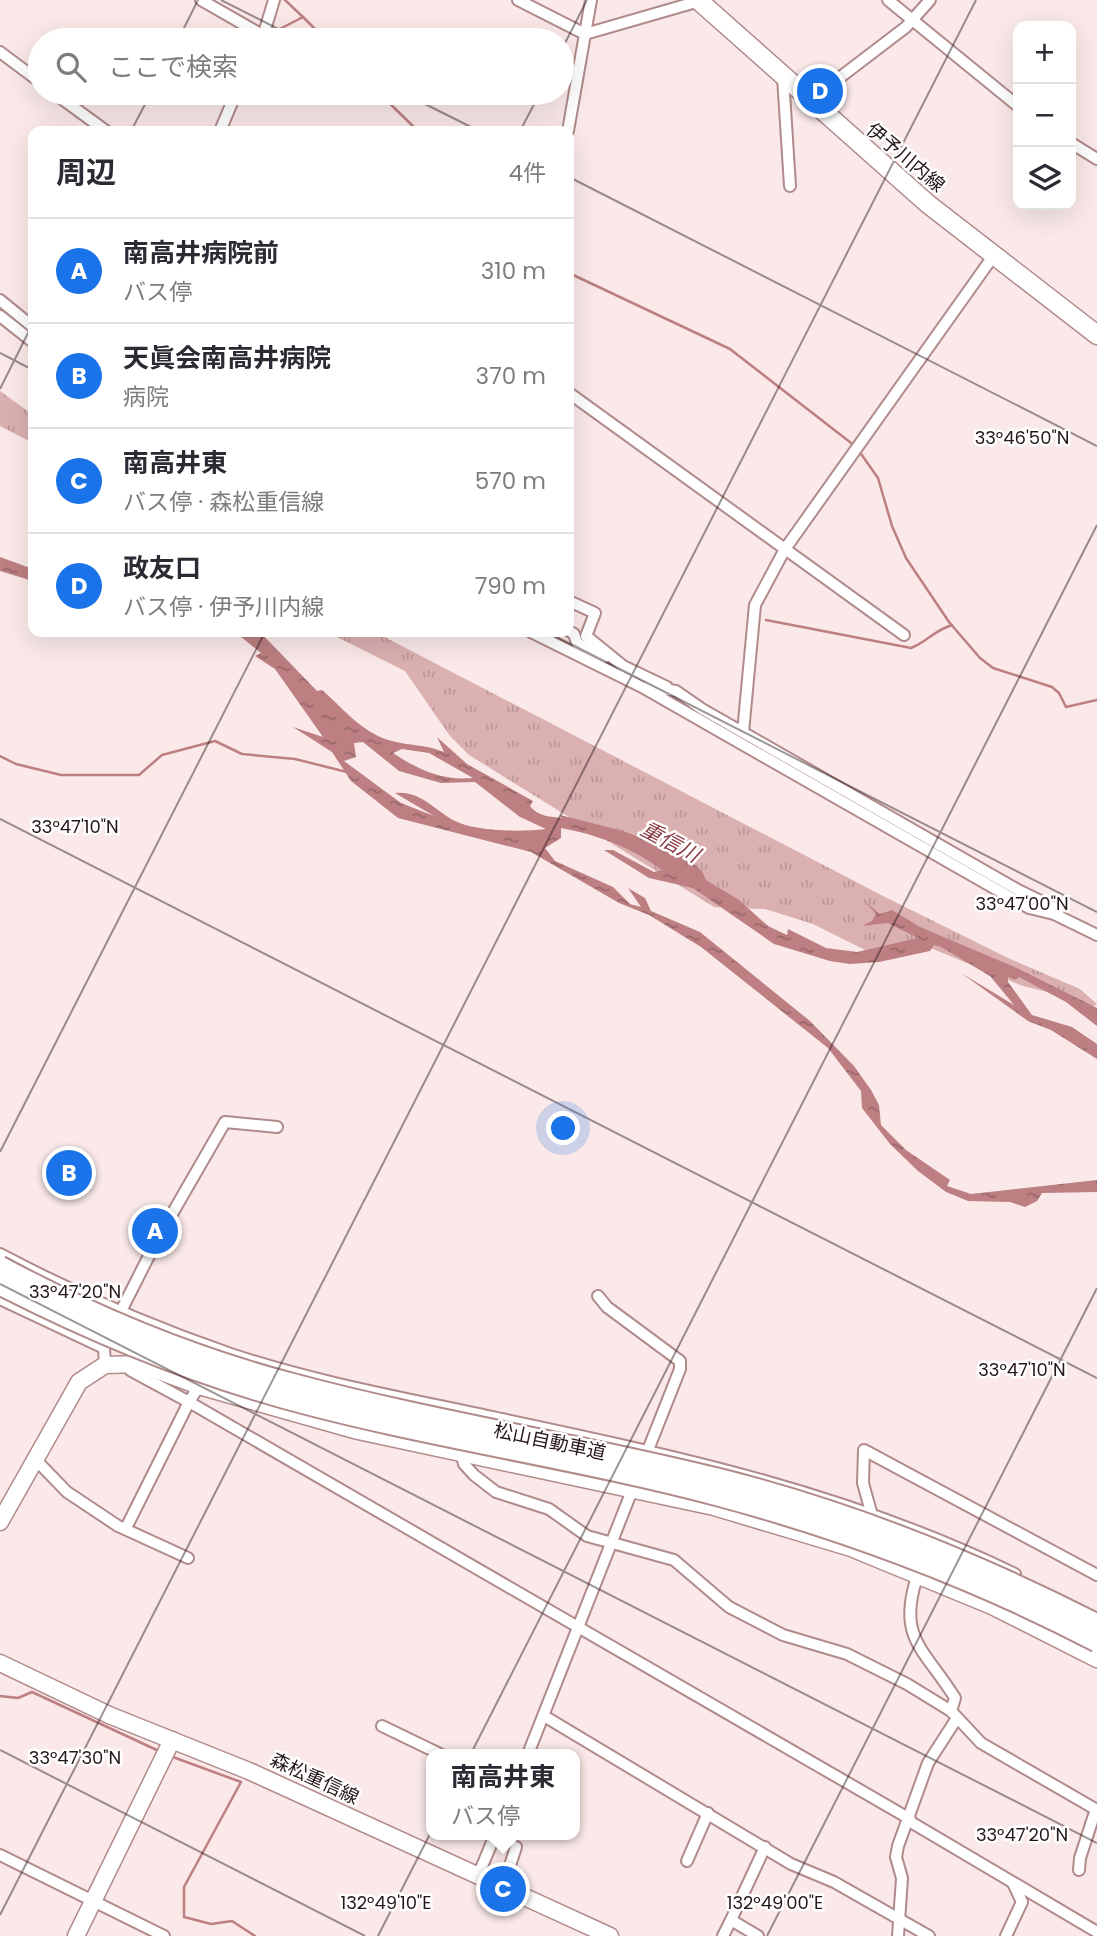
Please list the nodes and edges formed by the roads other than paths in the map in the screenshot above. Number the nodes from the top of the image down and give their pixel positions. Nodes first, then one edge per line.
1 (201, 0) edge
2 (274, 0) edge
3 (518, 0) edge
4 (591, 0) edge
5 (700, 0) edge
6 (888, 0) edge
7 (930, 0) edge
8 (912, 20) junction
9 (247, 28) edge
10 (266, 28) edge
11 (573, 28) edge
12 (574, 28) edge
13 (585, 34) junction
14 (0, 52) edge
15 (28, 73) edge
16 (783, 77) junction
17 (574, 97) edge
18 (809, 101) junction
19 (1013, 102) edge
20 (70, 105) edge
21 (231, 105) edge
22 (573, 105) edge
23 (99, 126) edge
24 (222, 126) edge
25 (569, 126) edge
26 (1076, 147) edge
27 (1097, 159) edge
28 (790, 186) dead end
29 (994, 255) junction
30 (0, 300) edge
31 (0, 316) edge
32 (28, 323) edge
33 (1097, 335) edge
34 (28, 338) edge
35 (574, 397) edge
36 (785, 550) junction
37 (574, 603) edge
38 (574, 634) edge
39 (904, 635) dead end
40 (541, 637) edge
41 (623, 666) junction
42 (642, 687) junction
43 (676, 691) junction
44 (743, 732) junction
45 (1075, 922) junction
46 (1097, 935) edge
47 (277, 1127) dead end
48 (0, 1254) edge
49 (0, 1266) edge
50 (0, 1284) edge
51 (598, 1296) dead end
52 (0, 1299) edge
53 (121, 1311) junction
54 (104, 1348) junction
55 (128, 1363) junction
56 (105, 1365) junction
57 (199, 1386) junction
58 (189, 1402) junction
59 (648, 1450) junction
60 (461, 1452) junction
61 (35, 1459) junction
62 (633, 1488) junction
63 (872, 1512) junction
64 (0, 1522) edge
65 (126, 1528) junction
66 (612, 1543) junction
67 (188, 1558) dead end
68 (918, 1574) junction
69 (1097, 1575) edge
70 (1097, 1615) edge
71 (1097, 1624) edge
72 (581, 1626) junction
73 (1097, 1642) edge
74 (1097, 1659) edge
75 (0, 1663) edge
76 (954, 1714) junction
77 (544, 1716) junction
78 (382, 1726) dead end
79 (172, 1740) junction
80 (430, 1749) edge
81 (530, 1749) edge
82 (1097, 1810) edge
83 (708, 1813) junction
84 (909, 1820) junction
85 (493, 1840) edge
86 (516, 1847) dead end
87 (765, 1847) junction
88 (0, 1855) edge
89 (687, 1861) dead end
90 (1079, 1870) dead end
91 (478, 1875) junction
92 (1013, 1883) junction
93 (503, 1887) junction
94 (93, 1900) junction
95 (731, 1920) junction
96 (900, 1922) junction
97 (1093, 1932) edge
98 (76, 1936) edge
99 (164, 1936) edge
100 (610, 1936) edge
101 (723, 1936) edge
102 (758, 1936) edge
103 (898, 1936) edge
104 (929, 1936) edge
105 (1006, 1936) edge

1 - 9 street
2 - 10 street
3 - 11 street
4 - 13 street
5 - 13 street
5 - 16 main road, 伊予川内線
6 - 8 street
7 - 8 street
8 - 18 street
8 - 19 street
12 - 13 street
13 - 17 street
14 - 15 street
16 - 18 main road, 伊予川内線
16 - 28 street
18 - 29 main road, 伊予川内線
20 - 23 street
21 - 24 street
22 - 25 street
26 - 27 street
29 - 33 main road, 伊予川内線
29 - 36 street
30 - 32 street
31 - 34 street
35 - 36 street
36 - 39 street
36 - 44 street
37 - 41 street
38 - 41 street
40 - 42 street
41 - 43 street
42 - 43 street
42 - 45 street
43 - 44 street
44 - 45 street
45 - 46 street
47 - 53 street
48 - 53 street
49 - 71 highway, 松山自動車道, bridge
50 - 73 highway, 松山自動車道, bridge
51 - 59 street
52 - 54 street
53 - 54 street
53 - 59 street
54 - 56 street
55 - 56 street
55 - 57 street
55 - 58 street
56 - 61 street
57 - 58 street
57 - 60 street
58 - 65 street
58 - 72 street
59 - 63 street
60 - 62 street
60 - 66 street
61 - 64 street
61 - 65 street
62 - 66 street
62 - 68 street
63 - 69 street
63 - 70 street
65 - 67 street
66 - 72 street
66 - 76 street
68 - 74 street
68 - 76 street
72 - 77 street
72 - 84 street
75 - 79 street, 森松重信線
76 - 82 street
76 - 84 street
77 - 81 street
77 - 83 street
78 - 80 street
79 - 91 street, 森松重信線
79 - 94 street
82 - 90 street
83 - 87 street
83 - 89 street
84 - 92 street
84 - 96 street
85 - 91 street
86 - 93 street
87 - 95 street
87 - 96 street
88 - 94 street
91 - 93 street, 森松重信線
92 - 97 street
92 - 105 street
93 - 100 street, 森松重信線
94 - 98 street
94 - 99 street
95 - 101 street
95 - 102 street
96 - 103 street
96 - 104 street

